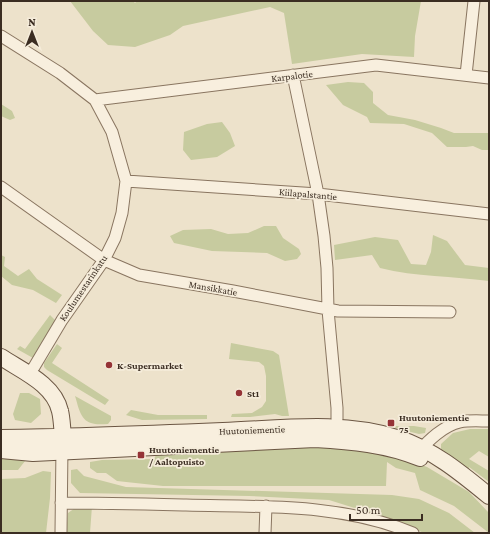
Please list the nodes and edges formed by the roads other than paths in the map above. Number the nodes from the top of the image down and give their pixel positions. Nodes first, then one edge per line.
1 (474, 1) edge
2 (1, 36) edge
3 (293, 75) junction
4 (466, 75) junction
5 (489, 78) edge
6 (95, 100) junction
7 (126, 181) junction
8 (1, 187) edge
9 (318, 194) junction
10 (489, 214) edge
11 (104, 260) junction
12 (328, 310) junction
13 (450, 312) dead end
14 (1, 357) edge
15 (28, 374) junction
16 (337, 419) dead end
17 (489, 421) edge
18 (1, 438) edge
19 (62, 444) junction
20 (1, 450) edge
21 (418, 452) junction
22 (487, 494) edge
23 (61, 503) junction
24 (266, 506) junction
25 (60, 533) edge
26 (266, 533) edge
27 (413, 533) edge

1 - 4 street
2 - 6 street, Koulumestarinkatu
3 - 4 street, Karpalotie
3 - 6 street, Karpalotie
3 - 9 street
4 - 5 street, Karpalotie
6 - 7 street, Koulumestarinkatu
7 - 9 street, Kiilapalstantie
7 - 11 street, Koulumestarinkatu
8 - 11 street, Mansikkatie
9 - 10 street, Kiilapalstantie
9 - 12 street
11 - 12 street, Mansikkatie
11 - 15 street, Koulumestarinkatu
12 - 13 street, Mansikkatie
12 - 16 street
14 - 15 main road
15 - 19 main road
17 - 21 street
18 - 19 main road, Huutoniementie
19 - 20 main road, Huutoniementie
19 - 21 main road, Huutoniementie
19 - 23 street
21 - 22 main road, Huutoniementie
23 - 24 street
23 - 25 street
24 - 26 street
24 - 27 street

